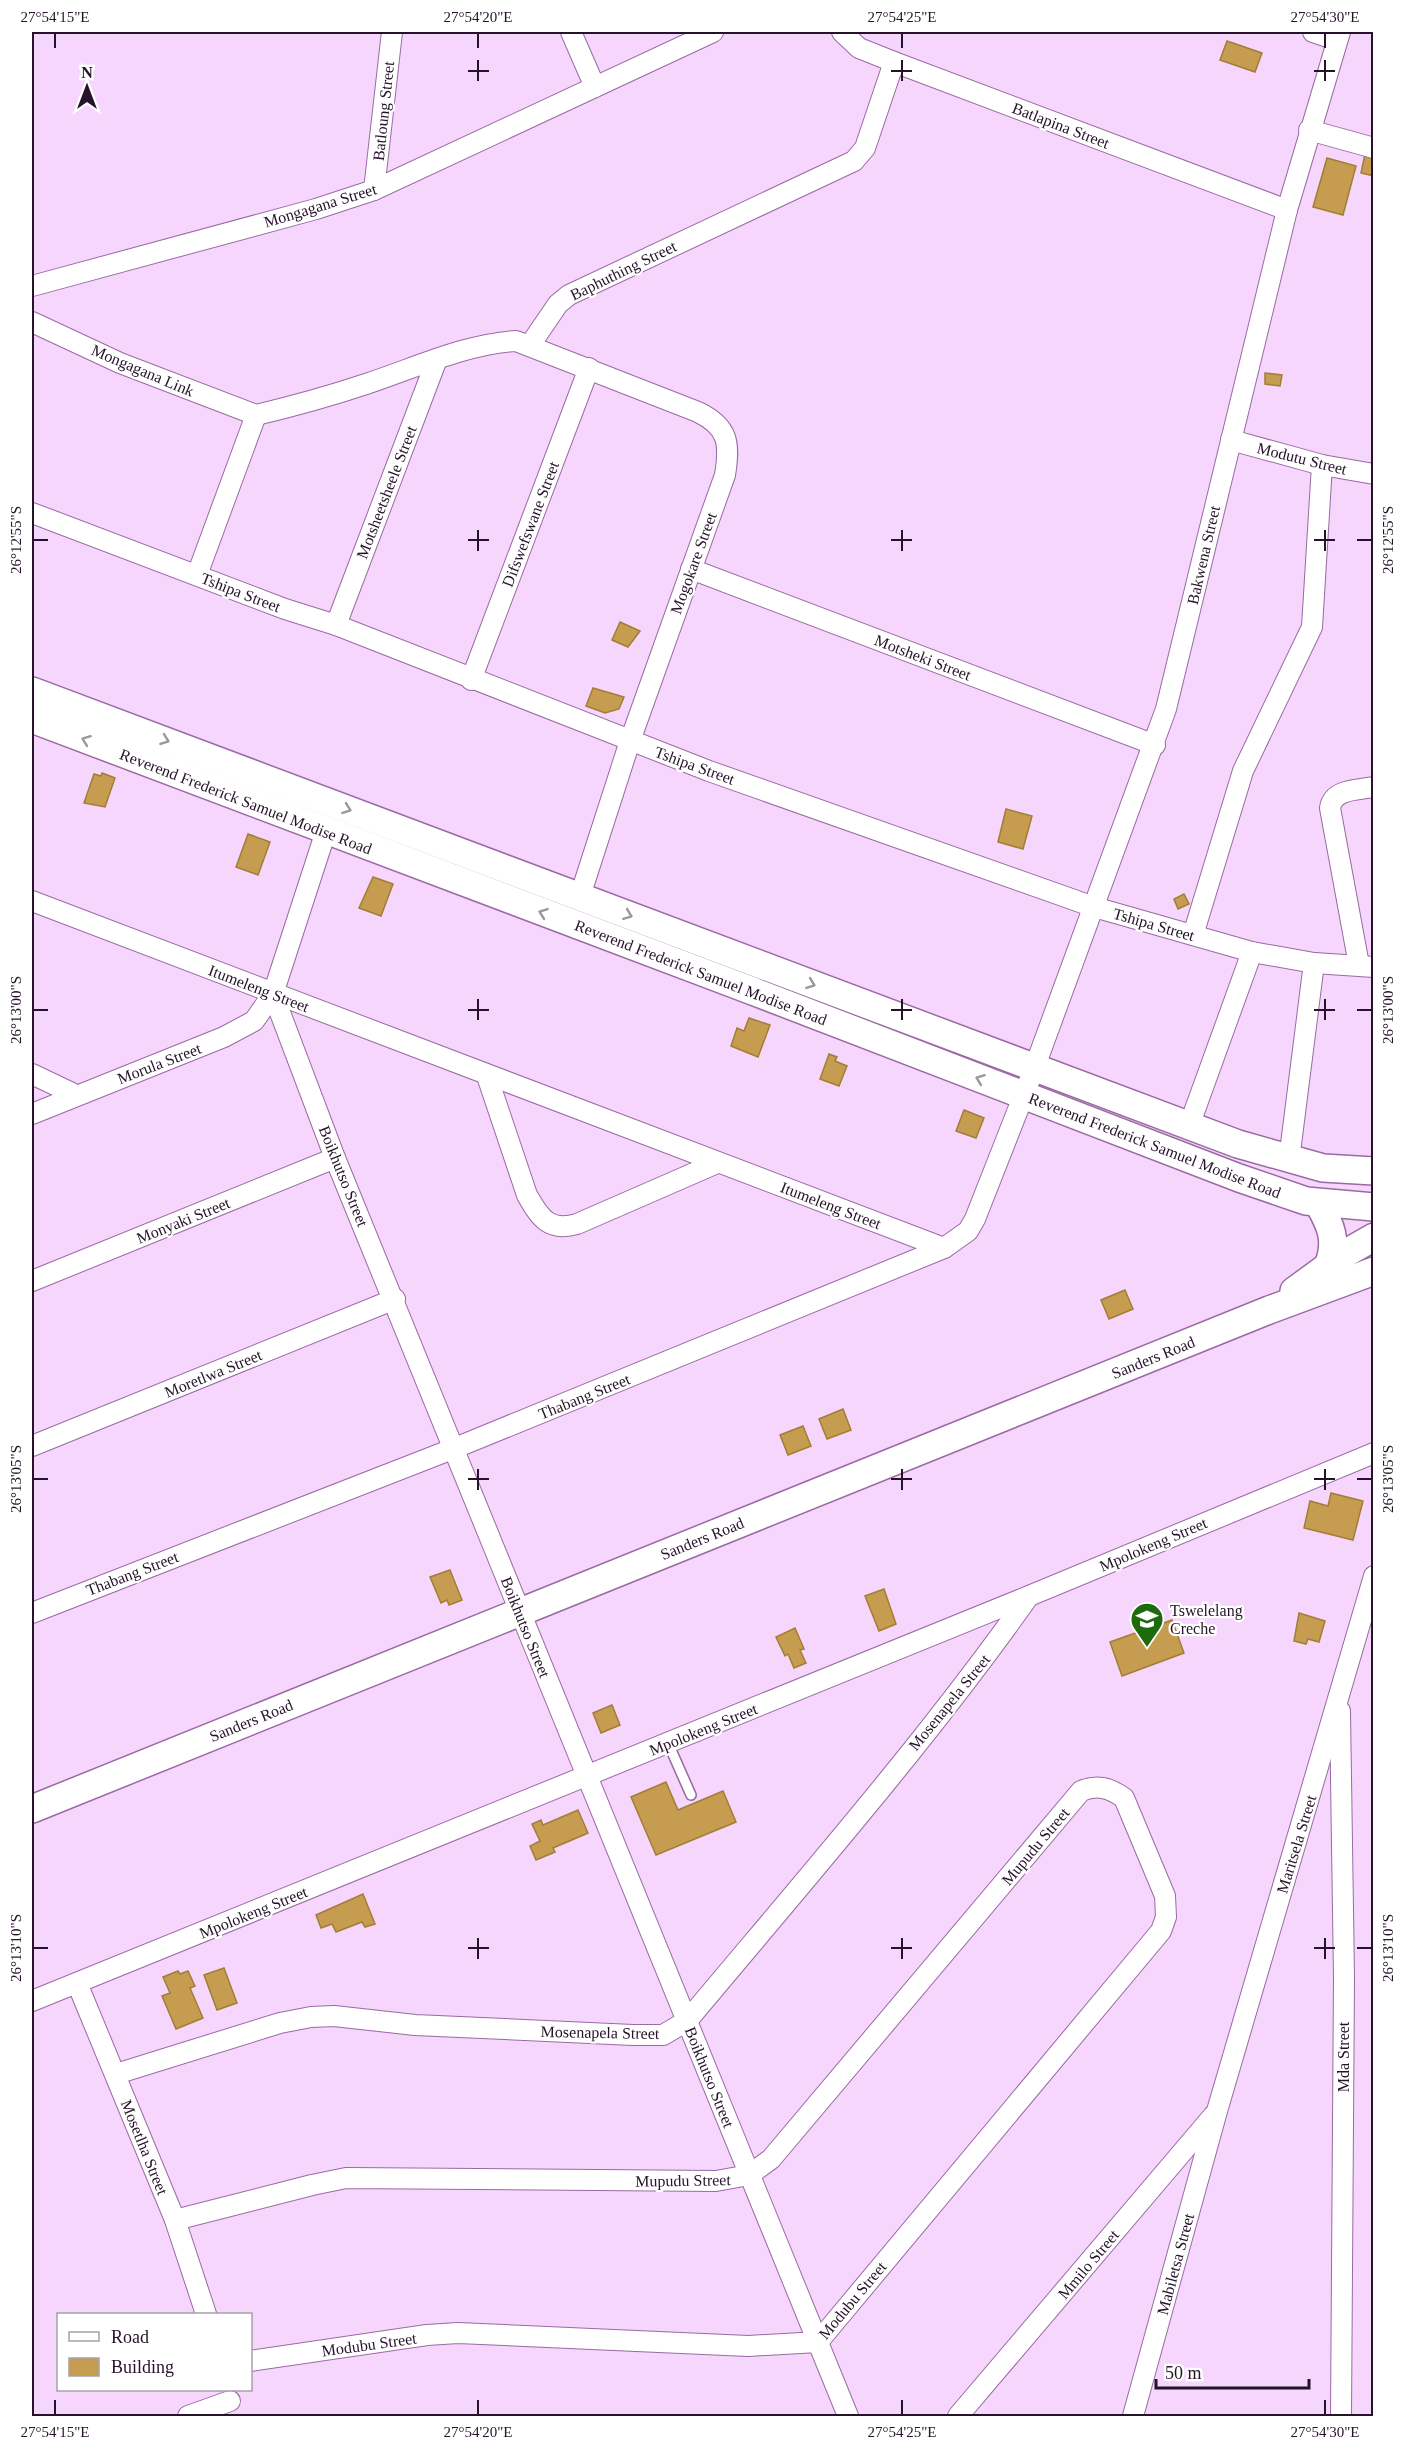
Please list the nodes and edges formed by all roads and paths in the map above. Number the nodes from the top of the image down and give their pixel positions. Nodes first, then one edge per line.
1 (392, 32) edge
2 (571, 32) edge
3 (713, 32) edge
4 (842, 32) edge
5 (1312, 32) edge
6 (1339, 36) edge
7 (894, 62) junction
8 (595, 87) junction
9 (1309, 130) junction
10 (1374, 148) edge
11 (374, 190) junction
12 (1287, 210) junction
13 (32, 286) edge
14 (32, 322) edge
15 (530, 345) junction
16 (437, 359) junction
17 (589, 368) junction
18 (256, 415) junction
19 (1231, 440) junction
20 (1322, 465) junction
21 (1374, 474) edge
22 (32, 513) edge
23 (691, 569) junction
24 (197, 575) junction
25 (336, 625) junction
26 (471, 680) junction
27 (32, 691) edge
28 (32, 719) edge
29 (630, 741) junction
30 (1155, 745) junction
31 (1374, 787) edge
32 (326, 831) junction
33 (580, 896) junction
34 (32, 901) edge
35 (1094, 907) junction
36 (1193, 935) junction
37 (1252, 952) junction
38 (1314, 963) junction
39 (1366, 966) edge
40 (273, 994) junction
41 (1034, 1069) junction
42 (32, 1074) edge
43 (487, 1076) junction
44 (76, 1095) junction
45 (1023, 1096) junction
46 (32, 1114) edge
47 (1189, 1126) junction
48 (335, 1158) junction
49 (1289, 1160) junction
50 (717, 1162) junction
51 (1374, 1171) edge
52 (1318, 1203) junction
53 (1374, 1207) edge
54 (1374, 1237) edge
55 (944, 1248) junction
56 (1328, 1266) junction
57 (1374, 1272) edge
58 (32, 1281) edge
59 (395, 1299) junction
60 (1269, 1310) junction
61 (32, 1446) edge
62 (455, 1448) junction
63 (1374, 1453) edge
64 (1374, 1576) edge
65 (1029, 1596) junction
66 (519, 1611) junction
67 (32, 1613) edge
68 (1340, 1698) junction
69 (668, 1743) junction
70 (588, 1776) junction
71 (691, 1795) dead end
72 (1124, 1798) joint
73 (32, 1809) edge
74 (76, 1983) junction
75 (32, 2001) edge
76 (687, 2021) junction
77 (116, 2074) junction
78 (1217, 2111) junction
79 (749, 2175) junction
80 (175, 2220) junction
81 (206, 2313) edge
82 (818, 2342) junction
83 (252, 2361) edge
84 (230, 2402) edge
85 (188, 2416) edge
86 (848, 2416) edge
87 (958, 2416) edge
88 (1133, 2416) edge
89 (1341, 2416) edge

1 - 11 street, Batloung Street
2 - 8 street
3 - 8 street, Mongagana Street
4 - 7 street, Batlapina Street
5 - 6 street
6 - 9 street, Bakwena Street
7 - 12 street, Batlapina Street
7 - 15 street, Baphuthing Street
8 - 11 street, Mongagana Street
9 - 10 street
9 - 12 street, Bakwena Street
11 - 13 street, Mongagana Street
12 - 19 street, Bakwena Street
14 - 18 street, Mongagana Link
15 - 16 street
15 - 17 street, Mogokare Street
16 - 18 street
16 - 25 street, Motsheetsheele Street
17 - 23 street, Mogokare Street
17 - 26 street, Difswefswane Street
18 - 24 street
19 - 20 street, Modutu Street
19 - 30 street, Bakwena Street
20 - 21 street, Modutu Street
20 - 36 street
22 - 24 street, Tshipa Street
23 - 29 street, Mogokare Street
23 - 30 street, Motsheki Street
24 - 25 street, Tshipa Street
25 - 26 street, Tshipa Street
26 - 29 street, Tshipa Street
27 -> 33 main road, Reverend Frederick Samuel Modise Road
32 -> 28 main road, Reverend Frederick Samuel Modise Road
29 - 33 street, Mogokare Street
29 - 35 street, Tshipa Street
30 - 35 street, Bakwena Street
31 - 39 street
32 - 40 street
45 -> 32 main road, Reverend Frederick Samuel Modise Road
33 -> 41 main road, Reverend Frederick Samuel Modise Road
34 - 40 street, Itumeleng Street
35 - 36 street, Tshipa Street
35 - 41 street, Bakwena Street
36 - 37 street, Tshipa Street
37 - 38 street, Tshipa Street
37 - 47 street
38 - 39 street, Tshipa Street
38 - 49 street
40 - 43 street, Itumeleng Street
40 - 44 street, Morula Street
40 - 48 street, Boikhutso Street
41 - 45 street, Thabang Street
41 - 47 main road, Reverend Frederick Samuel Modise Road
42 - 44 street
43 - 50 street, Itumeleng Street
43 - 50 street
44 - 46 street, Morula Street
45 - 52 main road, Reverend Frederick Samuel Modise Road
45 - 55 street, Thabang Street
47 - 49 main road, Reverend Frederick Samuel Modise Road
48 - 58 street, Monyaki Street
48 - 59 street, Boikhutso Street
49 - 51 main road, Reverend Frederick Samuel Modise Road
50 - 55 street, Itumeleng Street
52 - 53 main road, Reverend Frederick Samuel Modise Road
52 - 56 main road
54 - 56 main road
55 - 62 street, Thabang Street
56 - 60 main road
57 - 60 main road, Sanders Road
59 - 61 street, Moretlwa Street
59 - 62 street, Boikhutso Street
60 - 66 main road, Sanders Road
62 - 66 street, Boikhutso Street
62 - 67 street, Thabang Street
63 - 65 street, Mpolokeng Street
64 - 68 street, Maritsela Street
65 - 69 street, Mpolokeng Street
65 - 76 street, Mosenapela Street
66 - 70 street, Boikhutso Street
66 - 73 main road, Sanders Road
68 - 78 street, Maritsela Street
68 - 89 street, Mda Street
69 - 70 street, Mpolokeng Street
69 - 71 lane
70 - 74 street, Mpolokeng Street
70 - 76 street, Boikhutso Street
72 - 79 street, Mupudu Street
72 - 82 street, Modubu Street
74 - 75 street, Mpolokeng Street
74 - 77 street, Mosetlha Street
76 - 77 street, Mosenapela Street
76 - 79 street, Boikhutso Street
77 - 80 street, Mosetlha Street
78 - 87 street, Mmilo Street
78 - 88 street, Mabiletsa Street
79 - 80 street, Mupudu Street
79 - 82 street, Boikhutso Street
80 - 81 street, Mosetlha Street
82 - 83 street, Modubu Street
82 - 86 street, Boikhutso Street
84 - 85 street

